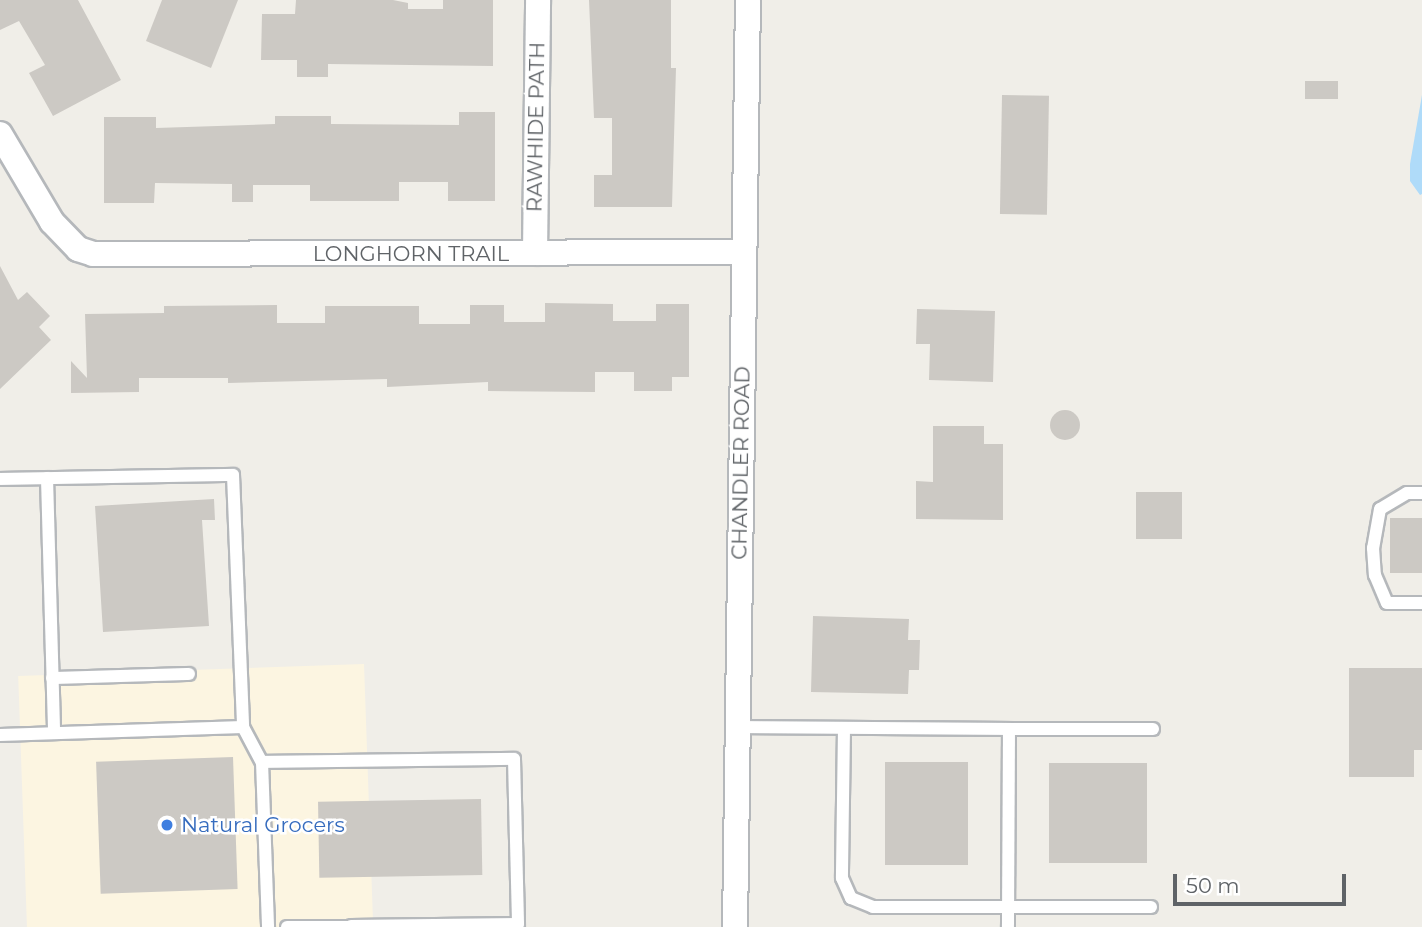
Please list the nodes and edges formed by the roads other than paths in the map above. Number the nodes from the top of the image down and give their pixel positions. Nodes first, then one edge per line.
1 (538, 0) edge
2 (748, 0) edge
3 (0, 134) edge
4 (744, 252) junction
5 (535, 253) junction
6 (47, 478) junction
7 (0, 479) edge
8 (1422, 493) edge
9 (1422, 603) edge
10 (189, 674) dead end
11 (52, 678) junction
12 (243, 727) junction
13 (737, 727) junction
14 (844, 728) junction
15 (1009, 729) junction
16 (1153, 729) dead end
17 (54, 733) junction
18 (0, 735) edge
19 (262, 762) junction
20 (1007, 906) junction
21 (1151, 907) dead end
22 (268, 927) edge
23 (288, 927) edge
24 (351, 927) edge
25 (735, 927) edge
26 (1007, 927) edge

1 - 5 street, RAWHIDE PATH
2 - 4 street, CHANDLER ROAD
3 - 5 street, LONGHORN TRAIL
4 - 5 street, LONGHORN TRAIL
4 - 13 street, CHANDLER ROAD
6 - 7 lane
6 - 11 lane
6 - 12 lane
8 - 9 lane
10 - 11 lane
11 - 17 lane
12 - 17 lane
12 - 19 lane
13 - 14 lane
13 - 25 street, CHANDLER ROAD
14 - 15 lane
14 - 20 lane
15 - 16 lane
15 - 20 lane
17 - 18 lane
19 - 22 lane
19 - 24 lane
20 - 21 lane
20 - 26 lane
23 - 24 lane

